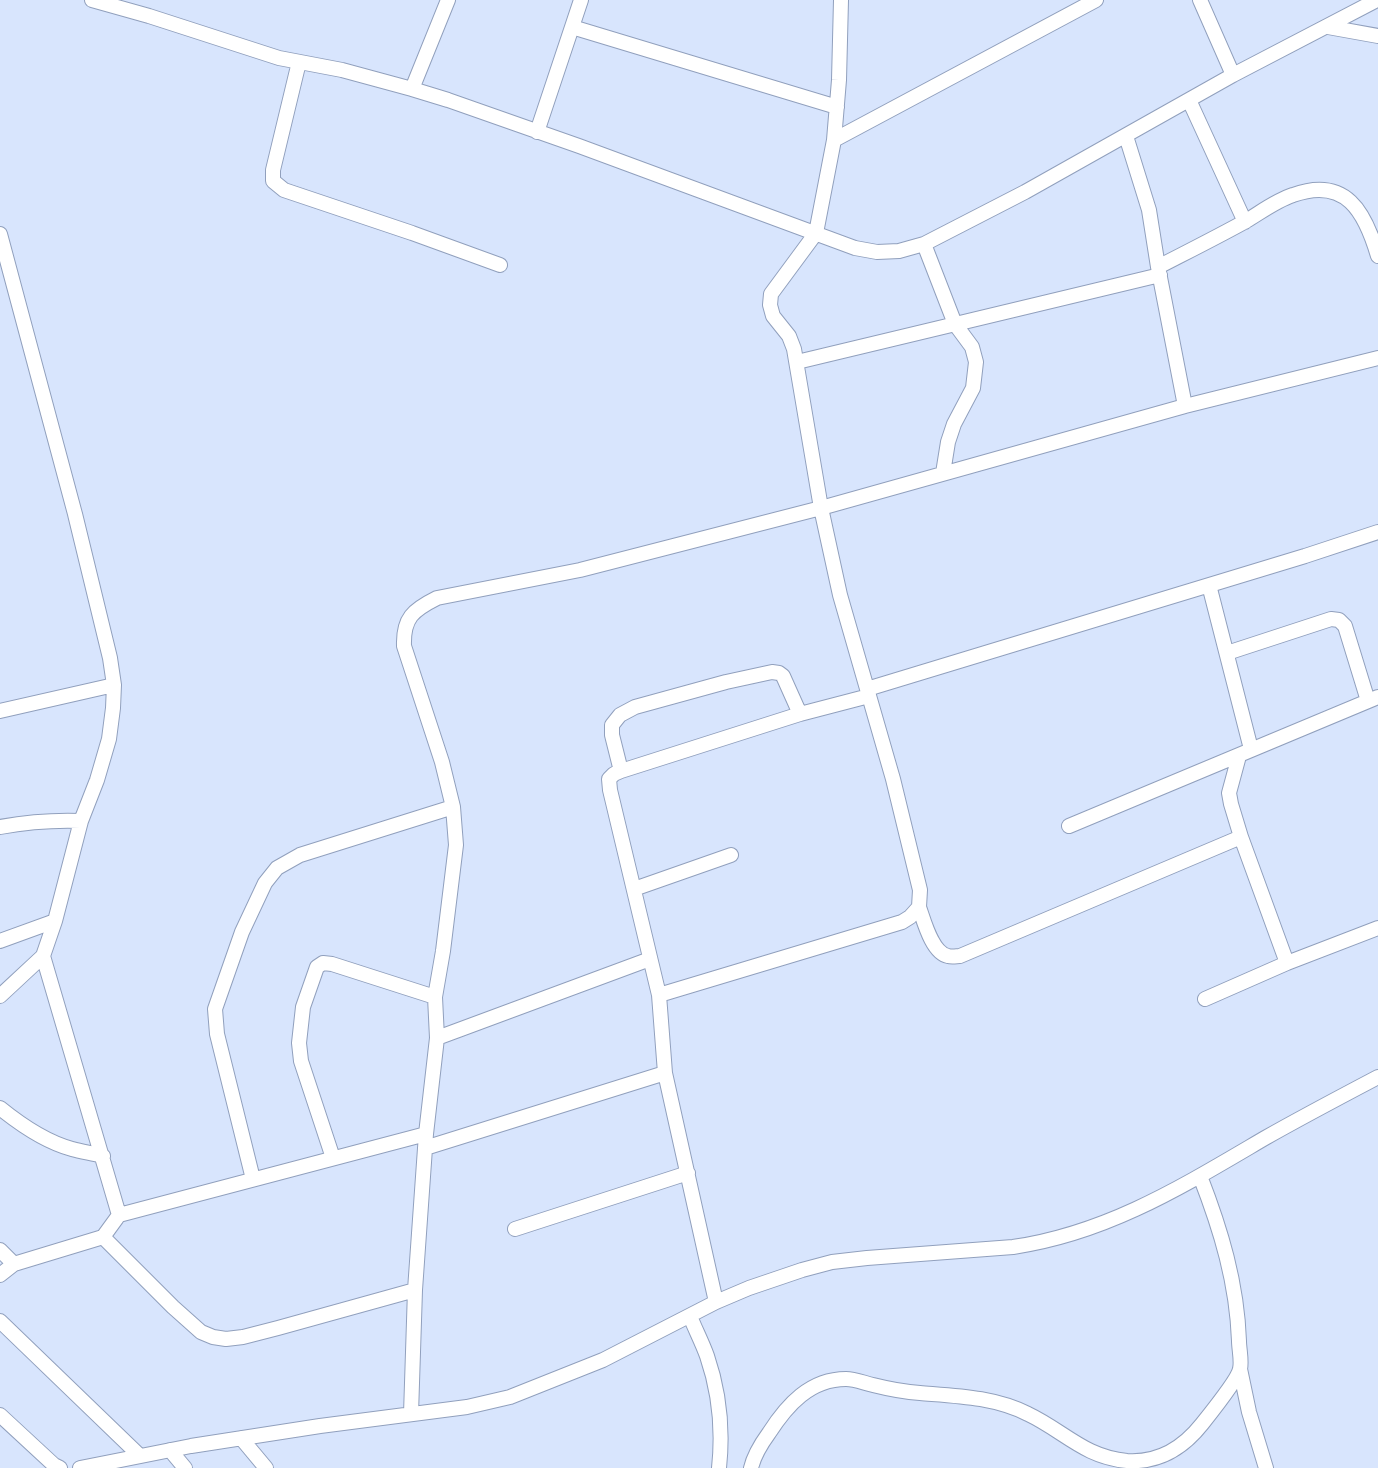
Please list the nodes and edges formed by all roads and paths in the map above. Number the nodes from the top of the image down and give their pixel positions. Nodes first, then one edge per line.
1 (92, 0) edge
2 (448, 0) edge
3 (581, 0) edge
4 (841, 0) edge
5 (1096, 0) edge
6 (1200, 0) edge
7 (1377, 0) edge
8 (122, 4) edge
9 (572, 27) junction
10 (1328, 27) junction
11 (1378, 36) edge
12 (299, 62) junction
13 (1233, 75) junction
14 (412, 89) junction
15 (1189, 100) junction
16 (837, 107) junction
17 (537, 132) junction
18 (1126, 136) junction
19 (834, 140) junction
20 (1244, 222) junction
21 (816, 233) junction
22 (0, 234) edge
23 (924, 244) junction
24 (1378, 256) edge
25 (500, 265) dead end
26 (1159, 271) junction
27 (956, 324) junction
28 (1378, 358) edge
29 (797, 362) junction
30 (1185, 406) junction
31 (943, 473) junction
32 (820, 508) junction
33 (1378, 532) edge
34 (1209, 585) junction
35 (1227, 653) junction
36 (114, 685) junction
37 (868, 692) junction
38 (1373, 699) edge
39 (0, 711) edge
40 (800, 714) junction
41 (1251, 749) junction
42 (1239, 756) junction
43 (621, 771) junction
44 (453, 807) junction
45 (81, 821) junction
46 (1069, 826) dead end
47 (0, 827) edge
48 (1241, 836) junction
49 (731, 855) dead end
50 (634, 889) junction
51 (919, 907) junction
52 (55, 921) junction
53 (1378, 928) edge
54 (0, 941) edge
55 (43, 956) junction
56 (650, 959) junction
57 (1287, 963) junction
58 (659, 995) junction
59 (0, 996) edge
60 (435, 997) junction
61 (1205, 999) dead end
62 (437, 1038) junction
63 (665, 1073) junction
64 (1378, 1077) edge
65 (0, 1108) edge
66 (426, 1141) junction
67 (103, 1156) junction
68 (333, 1158) junction
69 (688, 1174) junction
70 (1200, 1176) junction
71 (253, 1179) junction
72 (120, 1216) junction
73 (515, 1229) dead end
74 (103, 1237) junction
75 (0, 1250) edge
76 (14, 1264) junction
77 (0, 1275) edge
78 (415, 1290) junction
79 (716, 1302) junction
80 (690, 1316) junction
81 (0, 1320) edge
82 (1240, 1369) junction
83 (411, 1414) junction
84 (0, 1415) edge
85 (241, 1438) junction
86 (170, 1450) junction
87 (140, 1456) junction
88 (60, 1468) edge
89 (80, 1468) edge
90 (185, 1468) edge
91 (266, 1468) edge
92 (719, 1468) edge
93 (750, 1468) edge
94 (1266, 1468) edge

1 - 8 street
2 - 14 street
3 - 9 street
4 - 16 street
5 - 19 street
6 - 13 street
7 - 10 street
8 - 12 street
9 - 16 street
9 - 17 street
10 - 11 street
10 - 13 street
12 - 14 street
12 - 25 street
13 - 15 street
14 - 17 street
15 - 18 street
15 - 20 street
16 - 19 street
17 - 21 street
18 - 23 street
18 - 26 street
19 - 21 street
20 - 24 street
20 - 26 street
21 - 23 street
21 - 29 street
22 - 36 street
23 - 27 street
26 - 27 street
26 - 30 street
27 - 29 street
27 - 31 street
28 - 30 street
29 - 32 street
30 - 31 street
31 - 32 street
32 - 37 street
32 - 44 street
33 - 34 street
34 - 35 street
34 - 37 street
35 - 38 street
35 - 41 street
36 - 39 street
36 - 45 street
37 - 40 street
37 - 51 street
38 - 41 street
40 - 43 street
40 - 43 street
41 - 42 street
42 - 46 street
42 - 48 street
43 - 50 street
44 - 60 street
44 - 71 street
45 - 47 street
45 - 52 street
48 - 51 street
48 - 57 street
49 - 50 street
50 - 56 street
51 - 58 street
52 - 54 street
52 - 55 street
53 - 57 street
55 - 59 street
55 - 67 street
56 - 58 street
56 - 62 street
57 - 61 street
58 - 63 street
60 - 62 street
60 - 68 street
62 - 66 street
63 - 66 street
63 - 69 street
64 - 70 street
65 - 67 street
66 - 68 street
66 - 78 street
67 - 72 street
68 - 71 street
69 - 73 street
69 - 79 street
70 - 79 street
70 - 82 street
71 - 72 street
72 - 74 street
74 - 76 street
74 - 78 street
75 - 76 street
76 - 77 street
78 - 83 street
79 - 80 street
80 - 83 street
80 - 92 street
81 - 87 street
82 - 93 street
82 - 94 street
83 - 85 street
84 - 88 street
85 - 86 street
85 - 91 street
86 - 87 street
86 - 90 street
87 - 89 street

